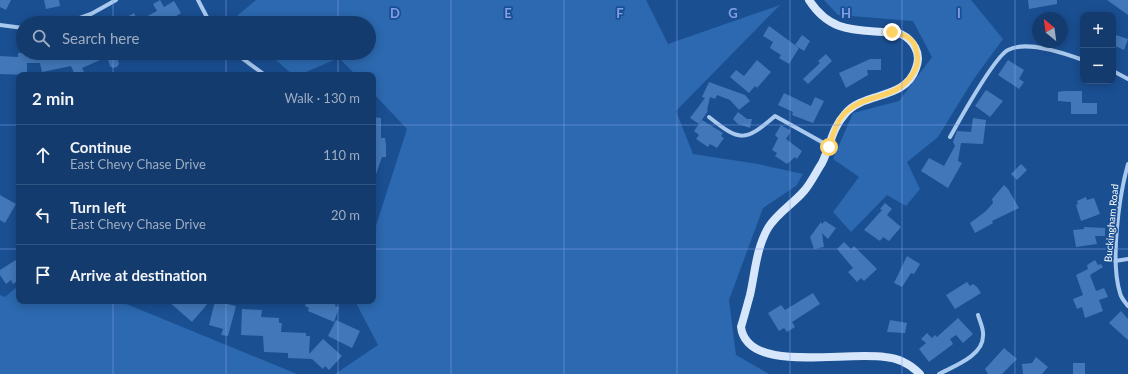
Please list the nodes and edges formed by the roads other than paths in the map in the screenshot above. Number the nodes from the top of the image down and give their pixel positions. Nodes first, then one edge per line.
1 (116, 0) edge
2 (198, 0) edge
3 (809, 0) edge
4 (85, 16) edge
5 (206, 16) edge
6 (0, 25) edge
7 (16, 27) edge
8 (1080, 59) edge
9 (245, 60) edge
10 (261, 72) edge
11 (1116, 73) edge
12 (1128, 79) edge
13 (710, 117) dead end
14 (950, 137) dead end
15 (829, 147) junction
16 (1128, 164) edge
17 (1128, 259) edge
18 (1115, 261) junction
19 (1128, 306) edge
20 (978, 315) dead end
21 (754, 358) dead end
22 (810, 366) dead end
23 (920, 374) edge
24 (939, 374) edge

1 - 4 street
2 - 5 street
3 - 15 main road
6 - 7 street
8 - 14 street
9 - 10 street
11 - 12 street
13 - 15 street
15 - 21 main road
16 - 18 street, Buckingham Road
17 - 18 street
18 - 19 street, Buckingham Road
20 - 24 street
22 - 23 main road

